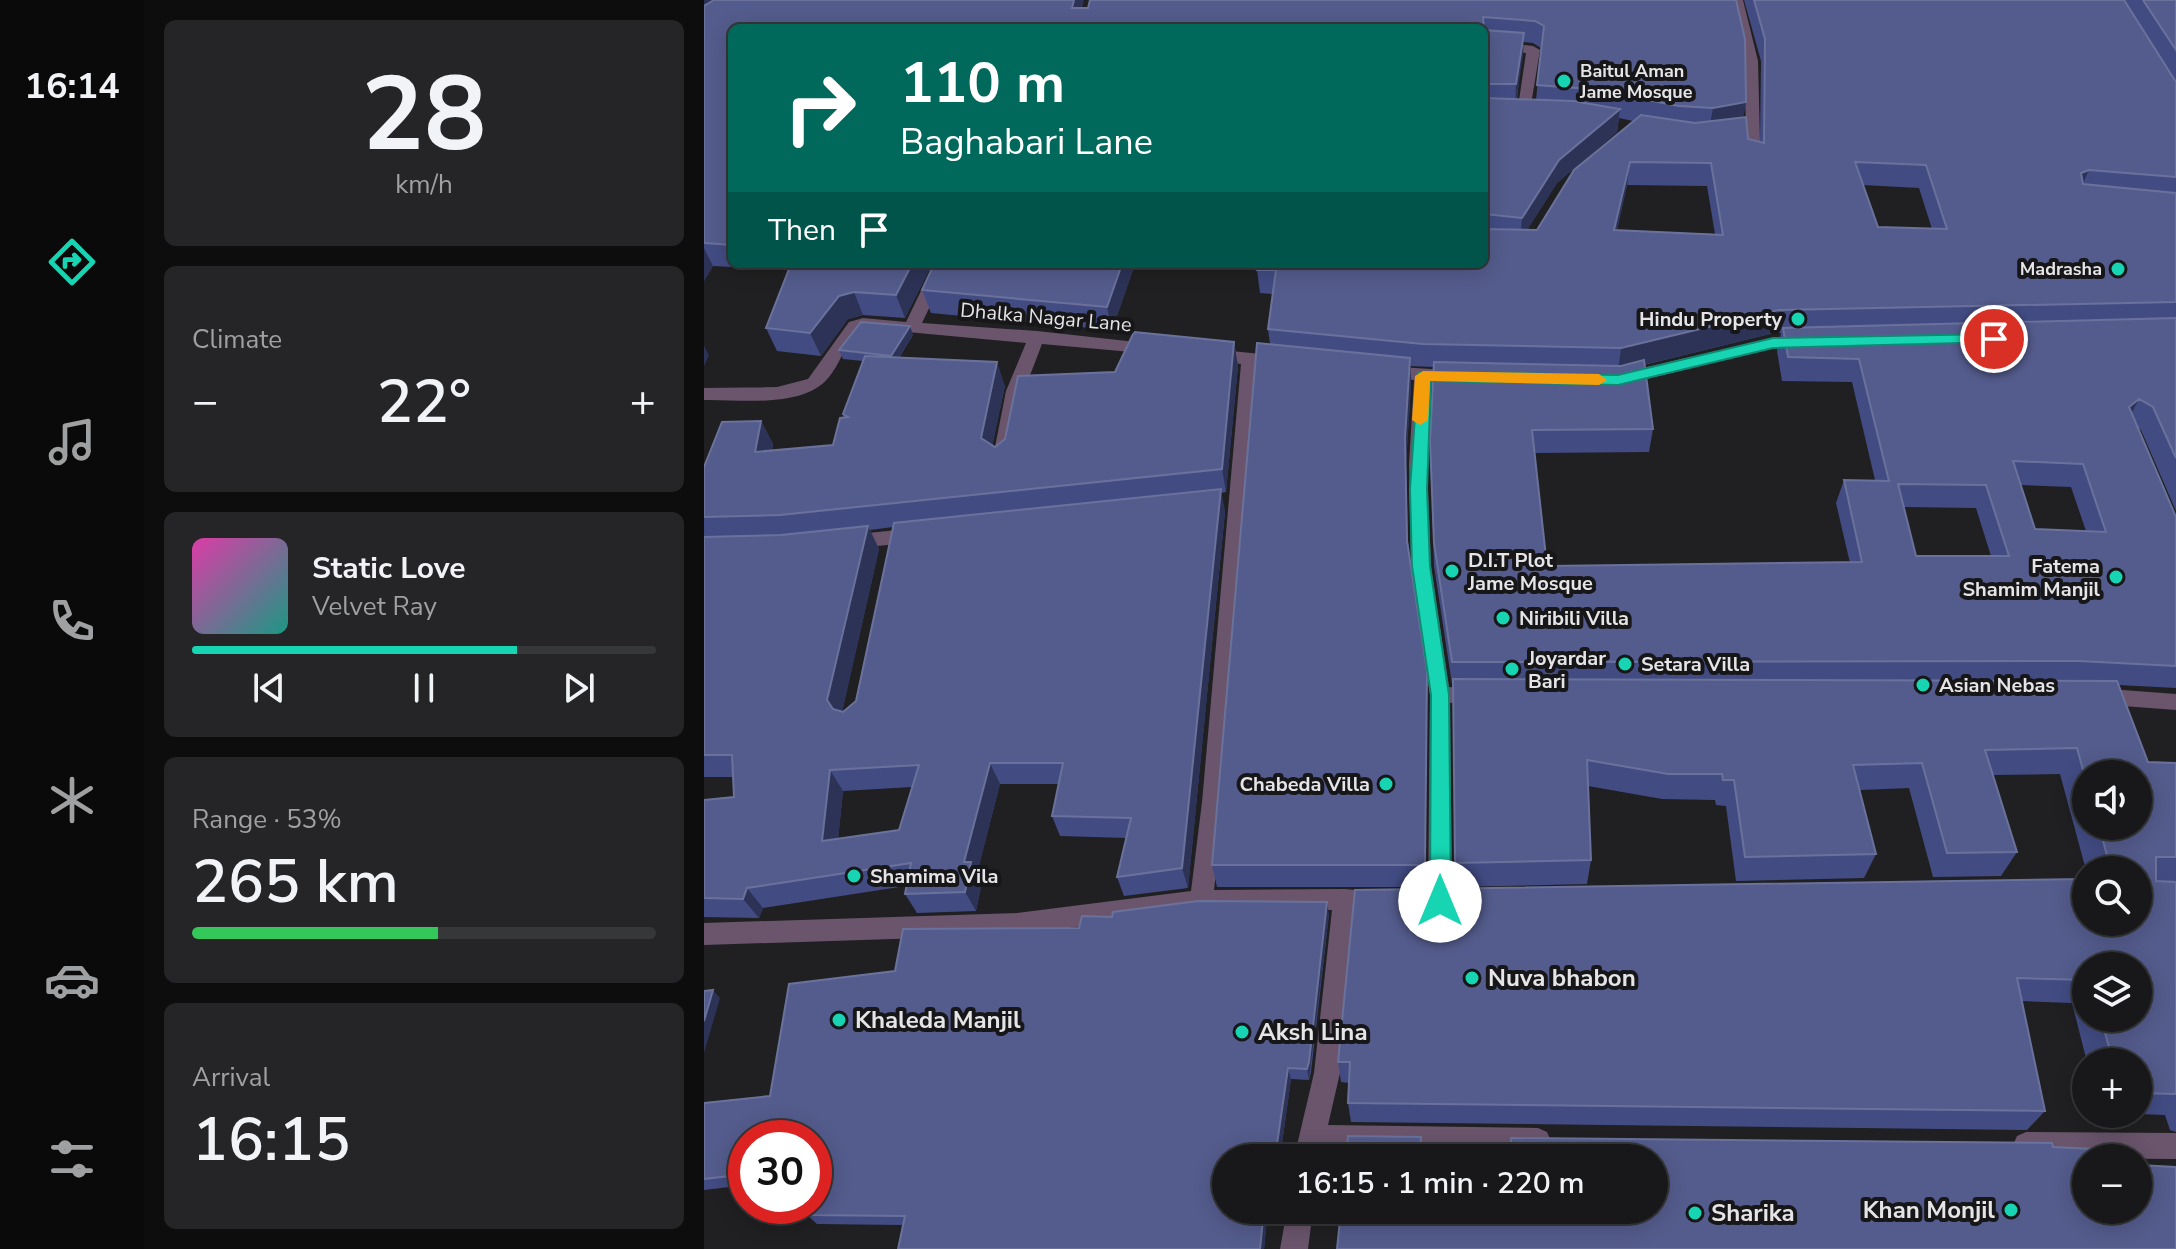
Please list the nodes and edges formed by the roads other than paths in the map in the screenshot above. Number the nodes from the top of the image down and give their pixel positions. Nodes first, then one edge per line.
1 (1737, 0) edge
2 (1488, 45) edge
3 (1525, 114) edge
4 (1753, 129) junction
5 (1705, 139) edge
6 (1753, 160) edge
7 (940, 268) edge
8 (912, 327) junction
9 (1037, 336) junction
10 (1820, 342) edge
11 (1250, 359) junction
12 (1297, 364) edge
13 (1360, 370) edge
14 (1423, 376) junction
15 (1483, 377) edge
16 (1603, 380) edge
17 (704, 394) edge
18 (1001, 462) edge
19 (933, 533) edge
20 (836, 544) edge
21 (1440, 695) junction
22 (1503, 695) edge
23 (2082, 695) edge
24 (2176, 702) edge
25 (1345, 899) junction
26 (1201, 900) junction
27 (704, 934) edge
28 (1565, 1142) edge
29 (1309, 1144) edge
30 (1479, 1144) edge
31 (1993, 1145) edge
32 (2176, 1146) edge
33 (1298, 1224) edge
34 (1294, 1249) edge

1 - 4 street
2 - 3 street
4 - 5 street
4 - 6 street
7 - 8 street
8 - 9 street, Dhalka Nagar Lane
8 - 17 street, Dhalka Nagar Lane
9 - 11 street, Dhalka Nagar Lane
9 - 18 street
10 - 16 street
11 - 12 street, Dhalka Nagar Lane
11 - 26 street
13 - 14 street
14 - 15 street
14 - 21 street
19 - 20 street
21 - 22 street
21 - 25 street
23 - 24 street
25 - 26 street
25 - 29 street
26 - 27 street
28 - 30 street
31 - 32 street
33 - 34 street

